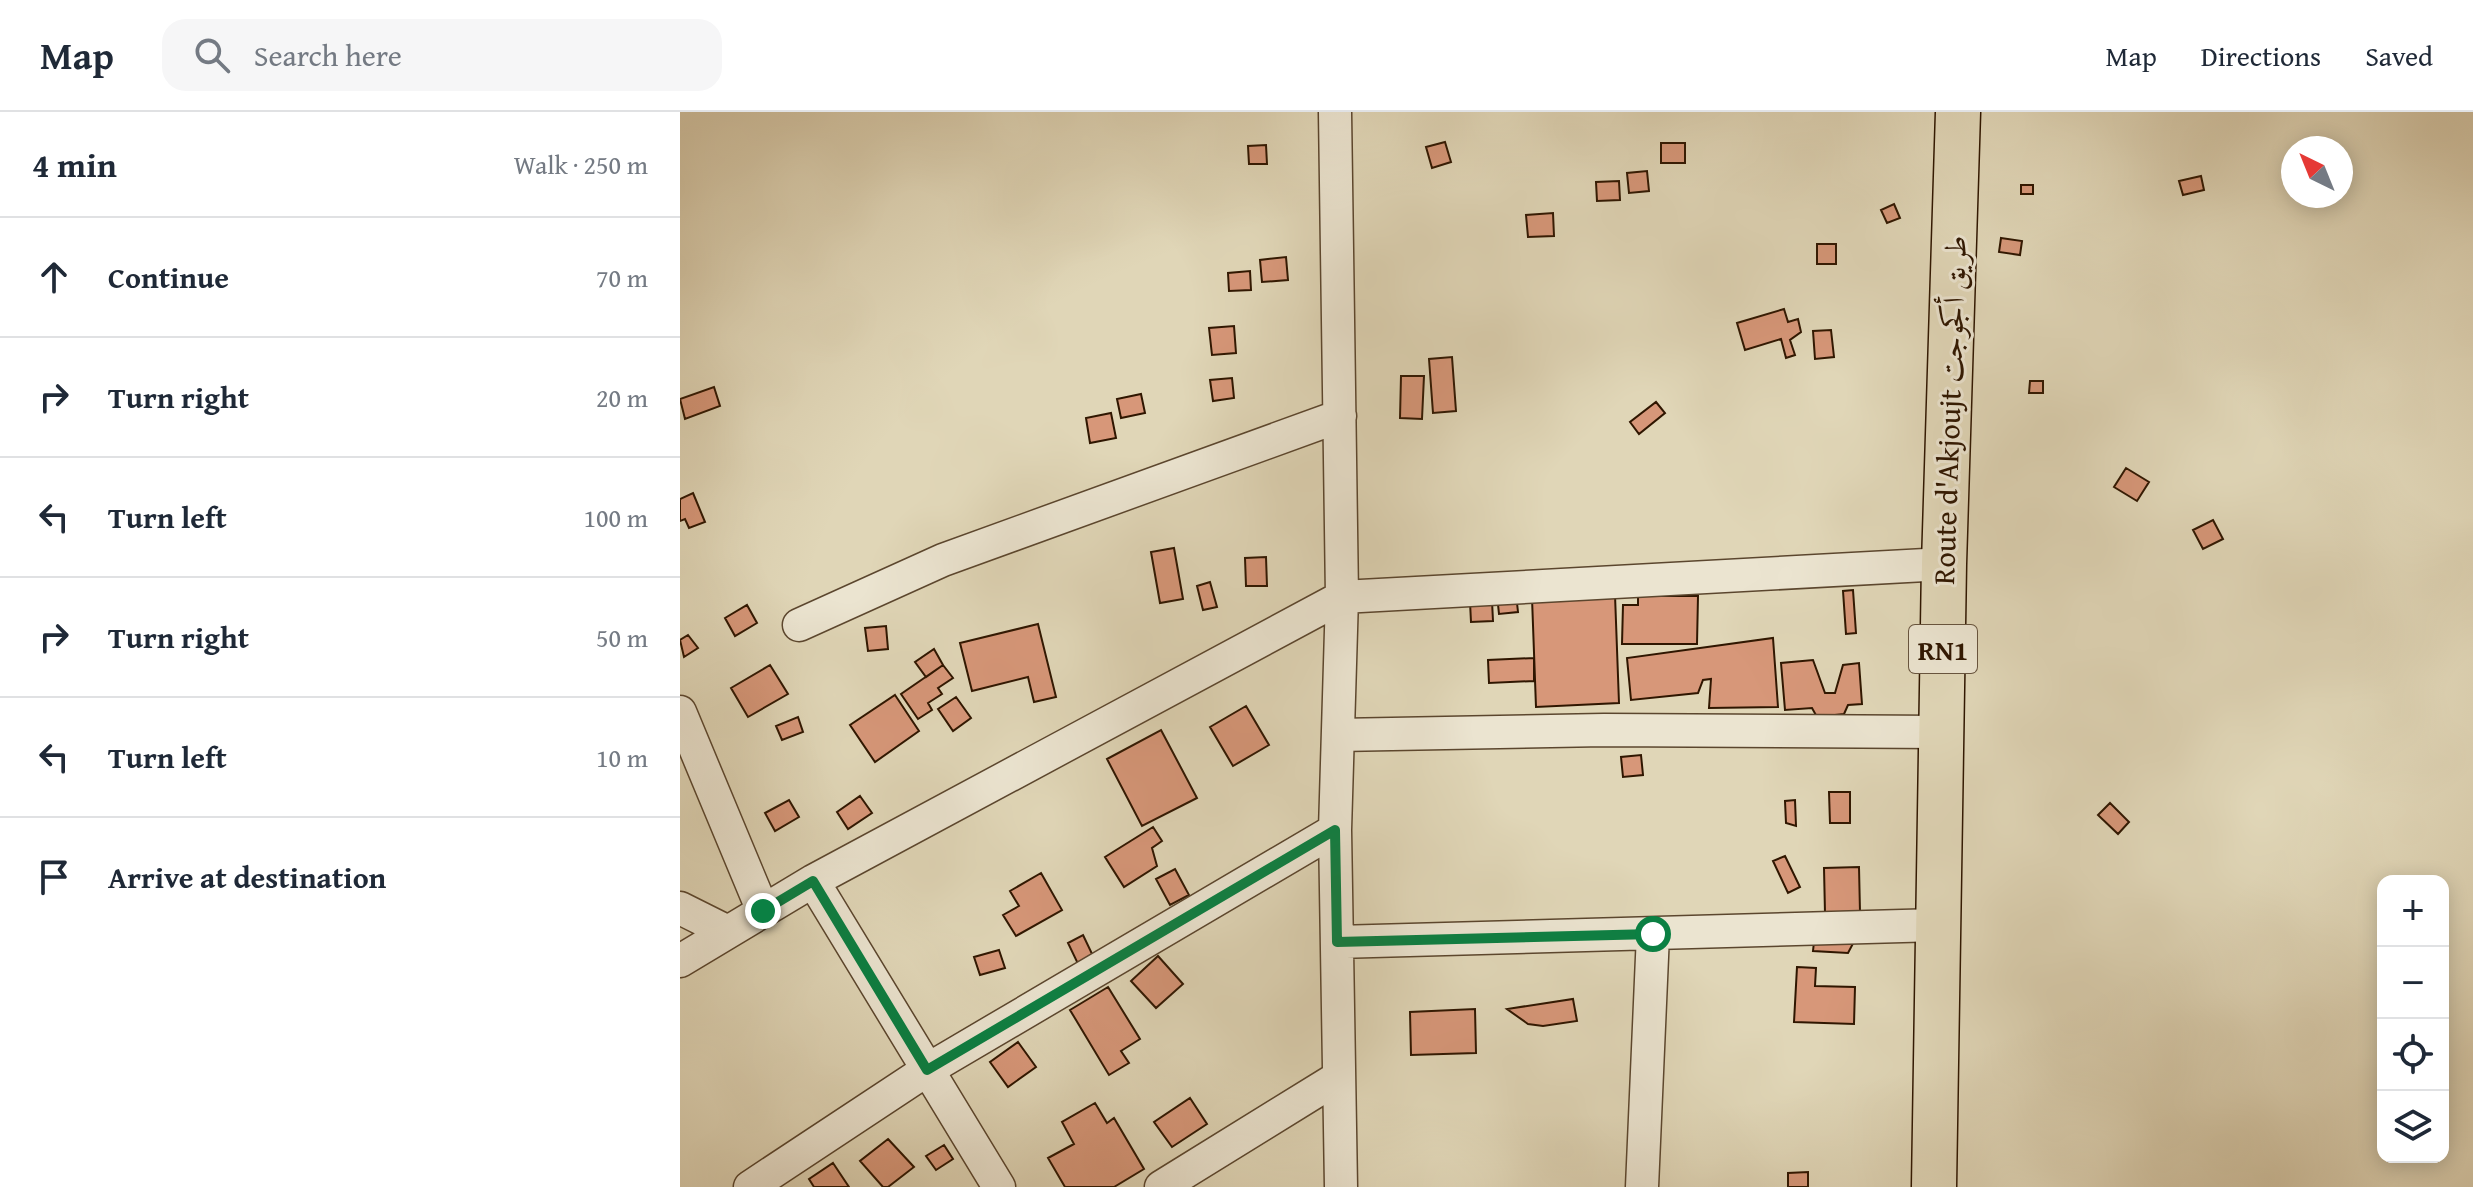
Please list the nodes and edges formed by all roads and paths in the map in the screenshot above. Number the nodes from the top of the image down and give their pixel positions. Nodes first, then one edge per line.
1 (1335, 112) edge
2 (1958, 112) edge
3 (1340, 416) junction
4 (1944, 564) junction
5 (1342, 597) junction
6 (799, 625) dead end
7 (680, 712) edge
8 (1942, 732) junction
9 (1338, 735) junction
10 (1335, 830) junction
11 (813, 881) junction
12 (680, 908) edge
13 (763, 911) junction
14 (1938, 925) junction
15 (728, 932) junction
16 (1653, 934) junction
17 (1337, 942) junction
18 (680, 961) edge
19 (927, 1070) junction
20 (1339, 1077) junction
21 (750, 1187) edge
22 (999, 1187) edge
23 (1161, 1187) edge
24 (1341, 1187) edge
25 (1642, 1187) edge
26 (1934, 1187) edge

1 - 3 street
2 - 4 highway, Route d'Akjoujt طريق أكجوجت / RN1
3 - 5 street
3 - 6 street
4 - 5 street
4 - 8 highway, Route d'Akjoujt طريق أكجوجت / RN1
5 - 9 street
5 - 11 street
7 - 13 street
8 - 9 street
8 - 14 highway, Route d'Akjoujt طريق أكجوجت / RN1
9 - 10 street
10 - 17 street
10 - 19 street
11 - 13 street
11 - 19 street
12 - 15 street
13 - 15 street
14 - 16 street
14 - 26 highway, Route d'Akjoujt طريق أكجوجت / RN1
15 - 18 street
16 - 17 street
16 - 25 street
17 - 20 street
19 - 21 street
19 - 22 street
20 - 23 street
20 - 24 street

